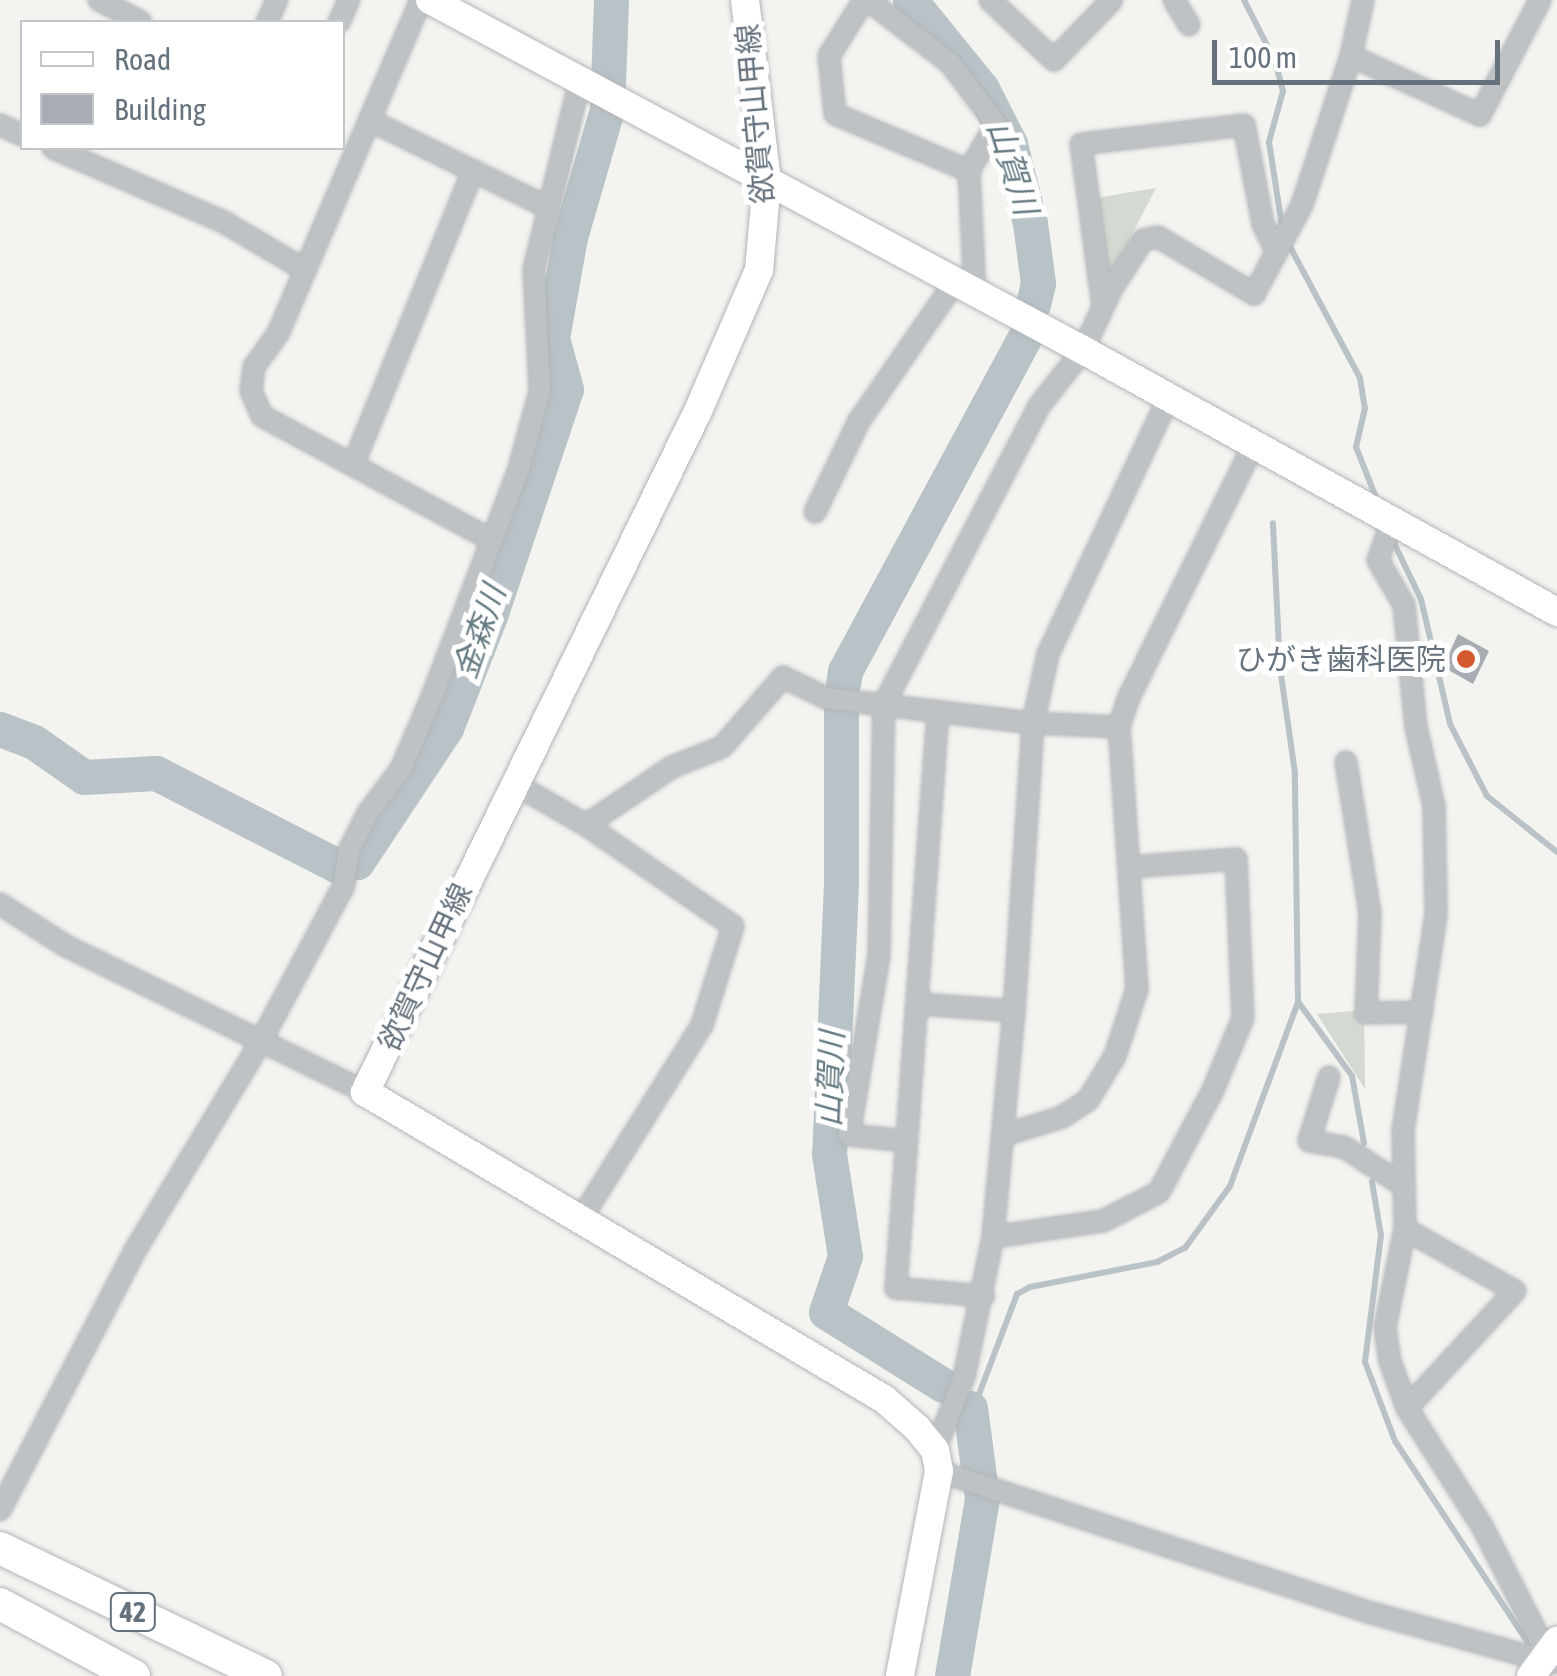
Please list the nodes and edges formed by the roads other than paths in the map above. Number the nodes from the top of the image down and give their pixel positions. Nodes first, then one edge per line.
1 (99, 0) edge
2 (421, 0) edge
3 (430, 0) edge
4 (745, 0) edge
5 (866, 0) edge
6 (990, 0) edge
7 (1112, 0) edge
8 (1174, 0) edge
9 (1363, 0) edge
10 (1540, 0) edge
11 (137, 20) edge
12 (1190, 26) dead end
13 (1351, 56) junction
14 (580, 80) junction
15 (372, 121) junction
16 (78, 152) edge
17 (473, 171) junction
18 (969, 171) junction
19 (767, 181) junction
20 (549, 208) junction
21 (1279, 246) junction
22 (306, 270) junction
23 (965, 287) junction
24 (1104, 308) junction
25 (1083, 350) junction
26 (1168, 398) junction
27 (1254, 446) junction
28 (352, 465) junction
29 (815, 512) dead end
30 (1392, 521) junction
31 (491, 540) junction
32 (1557, 612) edge
33 (884, 704) junction
34 (938, 711) junction
35 (1033, 723) junction
36 (1119, 727) junction
37 (1346, 762) dead end
38 (516, 784) junction
39 (586, 824) junction
40 (1130, 867) junction
41 (0, 904) edge
42 (920, 1004) junction
43 (1014, 1011) junction
44 (1422, 1012) junction
45 (260, 1043) junction
46 (1329, 1077) dead end
47 (365, 1092) junction
48 (1004, 1135) junction
49 (907, 1141) junction
50 (1404, 1186) junction
51 (581, 1219) junction
52 (1405, 1228) junction
53 (992, 1237) junction
54 (984, 1296) junction
55 (1407, 1408) junction
56 (937, 1461) junction
57 (0, 1510) edge
58 (0, 1548) edge
59 (0, 1604) edge
60 (1550, 1665) edge
61 (134, 1676) edge
62 (266, 1676) edge
63 (900, 1676) edge

1 - 11 street
2 - 15 street
3 - 14 main road
4 - 19 main road, 欲賀守山甲線
5 - 18 street
5 - 18 street
6 - 7 street
8 - 12 street
9 - 13 street
10 - 13 street
13 - 21 street
14 - 19 main road
14 - 20 street
15 - 17 street
15 - 22 street
16 - 22 street
17 - 20 street
17 - 28 street
18 - 23 street
19 - 23 main road
19 - 38 main road, 欲賀守山甲線
20 - 31 street
21 - 24 street
21 - 24 street
22 - 28 street
23 - 25 main road
23 - 29 street
24 - 25 street
25 - 26 main road
25 - 33 street
26 - 27 main road
26 - 35 street
27 - 30 main road
27 - 36 street
28 - 31 street
30 - 32 main road
30 - 44 street
31 - 45 street
33 - 34 street
33 - 39 street
33 - 49 street
34 - 35 street
34 - 42 street
35 - 36 street
35 - 43 street
36 - 40 street
37 - 44 street
38 - 39 street
38 - 47 main road, 欲賀守山甲線
39 - 51 street
40 - 48 street
40 - 53 street
41 - 45 street
42 - 43 street
42 - 49 street
43 - 48 street
44 - 50 street
45 - 47 street
45 - 57 street
46 - 50 street
47 - 51 main road
48 - 53 street
49 - 54 street
50 - 52 street
51 - 56 main road
52 - 55 street
52 - 55 street
53 - 54 street
54 - 56 street
55 - 60 street
56 - 60 street
56 - 63 main road
58 - 62 main road, 42
59 - 61 main road, 42

